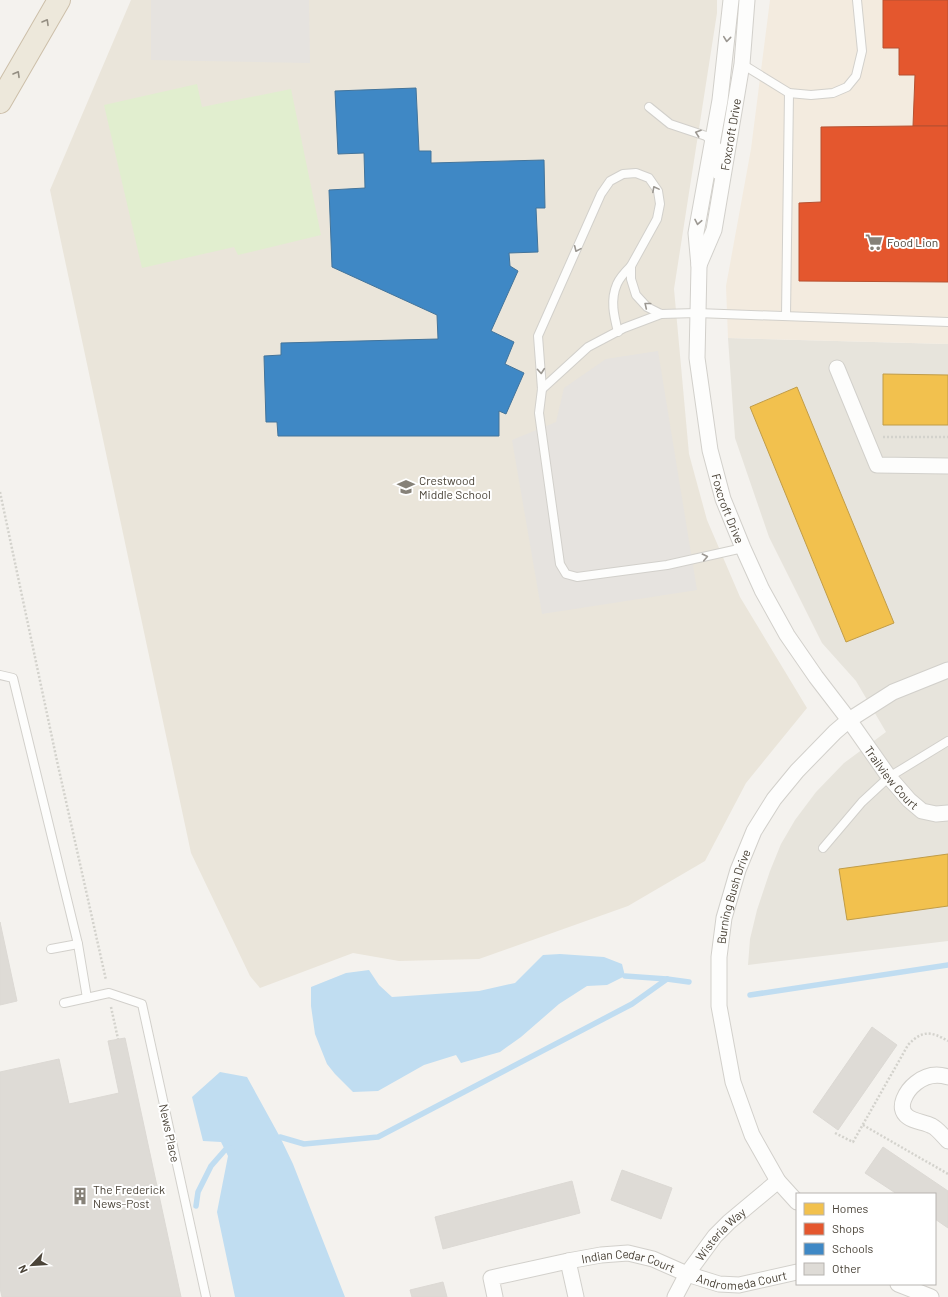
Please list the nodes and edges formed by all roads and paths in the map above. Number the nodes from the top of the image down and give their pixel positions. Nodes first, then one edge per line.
1 (59, 0) edge
2 (730, 0) edge
3 (747, 0) edge
4 (857, 0) edge
5 (742, 64) junction
6 (789, 93) junction
7 (0, 102) edge
8 (649, 107) dead end
9 (712, 142) junction
10 (714, 230) junction
11 (630, 266) junction
12 (699, 266) junction
13 (697, 313) junction
14 (661, 314) junction
15 (786, 316) junction
16 (948, 322) edge
17 (618, 332) junction
18 (837, 368) dead end
19 (542, 389) junction
20 (878, 437) dead end
21 (948, 438) edge
22 (948, 466) edge
23 (0, 492) edge
24 (743, 548) junction
25 (948, 670) edge
26 (0, 675) edge
27 (849, 720) junction
28 (948, 741) edge
29 (889, 777) junction
30 (948, 813) edge
31 (823, 848) dead end
32 (78, 944) junction
33 (51, 949) dead end
34 (109, 993) junction
35 (88, 998) junction
36 (64, 1004) dead end
37 (118, 1039) dead end
38 (948, 1041) edge
39 (948, 1077) edge
40 (863, 1125) junction
41 (835, 1134) dead end
42 (948, 1141) edge
43 (948, 1174) edge
44 (778, 1182) junction
45 (796, 1201) edge
46 (568, 1261) junction
47 (796, 1272) edge
48 (687, 1274) junction
49 (901, 1285) edge
50 (206, 1297) edge
51 (495, 1297) edge
52 (576, 1297) edge
53 (675, 1297) edge
54 (931, 1297) edge

7 -> 1 highway
2 -> 9 street, Foxcroft Drive
3 - 5 street, Foxcroft Drive
4 - 6 lane
5 - 6 lane
5 - 10 street, Foxcroft Drive
6 - 15 lane
9 -> 8 lane
9 - 10 lane
9 -> 12 street, Foxcroft Drive
10 - 12 street, Foxcroft Drive
14 -> 11 lane
11 - 17 lane
11 -> 19 lane
12 - 13 street, Foxcroft Drive
13 - 14 lane
13 - 15 lane
13 - 24 street, Foxcroft Drive
14 - 17 lane
15 - 16 lane
17 - 19 lane
18 - 22 street
19 -> 24 lane
20 - 21 path
23 - 34 path
24 - 27 street, Foxcroft Drive
25 - 27 street, Burning Bush Drive
26 - 32 lane
27 - 29 street, Trailview Court
27 - 44 street, Burning Bush Drive
28 - 29 lane
29 - 30 street, Trailview Court
29 - 31 lane
32 - 33 lane
32 - 35 lane
34 - 35 lane
34 - 37 path
34 - 50 lane, News Place
35 - 36 lane
38 - 40 path
39 - 42 street
40 - 41 path
40 - 43 path
44 - 45 street, Burning Bush Drive
44 - 48 street, Wisteria Way
46 - 48 street, Indian Cedar Court
46 - 51 street, Indian Cedar Court
46 - 52 street, Indian Cedar Court
47 - 48 street, Andromeda Court
48 - 53 street, Wisteria Way
49 - 54 street

